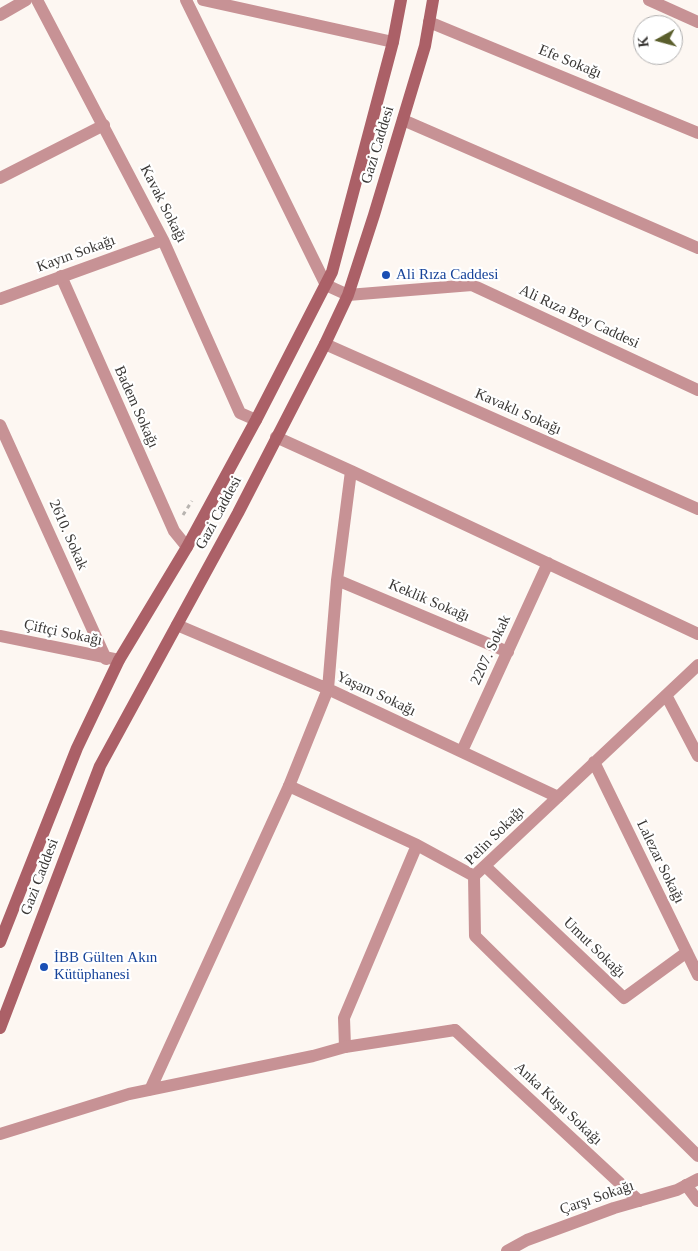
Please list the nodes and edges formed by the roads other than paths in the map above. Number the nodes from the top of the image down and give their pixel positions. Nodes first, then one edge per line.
1 (26, 0) edge
2 (36, 0) edge
3 (186, 0) edge
4 (203, 0) edge
5 (401, 0) edge
6 (433, 0) edge
7 (649, 0) edge
8 (0, 15) edge
9 (429, 22) junction
10 (698, 22) edge
11 (393, 42) junction
12 (402, 120) junction
13 (104, 125) junction
14 (698, 132) edge
15 (0, 177) edge
16 (163, 240) junction
17 (698, 248) edge
18 (62, 276) junction
19 (326, 285) junction
20 (348, 295) junction
21 (0, 299) edge
22 (325, 344) junction
23 (698, 390) edge
24 (256, 420) junction
25 (0, 425) edge
26 (276, 437) junction
27 (351, 471) junction
28 (698, 508) edge
29 (187, 547) junction
30 (548, 563) junction
31 (337, 580) junction
32 (177, 625) junction
33 (698, 634) edge
34 (0, 636) edge
35 (508, 652) junction
36 (112, 660) junction
37 (698, 665) edge
38 (328, 689) junction
39 (666, 695) junction
40 (462, 751) junction
41 (698, 756) edge
42 (594, 762) junction
43 (289, 786) junction
44 (558, 797) junction
45 (417, 845) junction
46 (486, 867) junction
47 (474, 876) junction
48 (0, 942) edge
49 (687, 952) junction
50 (698, 975) edge
51 (0, 1028) edge
52 (345, 1047) junction
53 (150, 1090) junction
54 (0, 1134) edge
55 (698, 1156) edge
56 (692, 1182) edge
57 (639, 1201) junction
58 (698, 1201) edge
59 (507, 1251) edge

1 - 8 street
2 - 13 street, Kavak Sokağı
3 - 19 street
4 - 11 street
5 - 11 main road, Gazi Caddesi
6 - 9 main road, Gazi Caddesi
7 - 10 street
9 - 12 main road, Gazi Caddesi
9 - 14 street, Efe Sokağı
11 - 19 main road, Gazi Caddesi
12 - 17 street
12 - 20 main road, Gazi Caddesi
13 - 15 street
13 - 16 street, Kavak Sokağı
16 - 18 street, Kayın Sokağı
16 - 24 street, Kavak Sokağı
18 - 21 street, Kayın Sokağı
18 - 29 street, Badem Sokağı
19 - 20 street, Ali Rıza Bey Caddesi
19 - 24 main road, Gazi Caddesi
20 - 22 main road, Gazi Caddesi
20 - 23 street, Ali Rıza Bey Caddesi
22 - 26 main road, Gazi Caddesi
22 - 28 street, Kavaklı Sokağı
24 - 29 main road, Gazi Caddesi
25 - 36 street, 2610. Sokak
26 - 27 street
26 - 32 main road, Gazi Caddesi
27 - 30 street
27 - 31 street
29 - 36 main road, Gazi Caddesi
30 - 33 street
30 - 35 street, 2207. Sokak
31 - 35 street, Keklik Sokağı
31 - 38 street
32 - 38 street, Yaşam Sokağı
32 - 51 main road, Gazi Caddesi
34 - 36 street, Çiftçi Sokağı
35 - 40 street, 2207. Sokak
36 - 48 main road, Gazi Caddesi
37 - 39 street, Pelin Sokağı
38 - 40 street, Yaşam Sokağı
38 - 43 street
39 - 41 street
39 - 42 street, Pelin Sokağı
40 - 44 street, Yaşam Sokağı
42 - 44 street, Pelin Sokağı
42 - 49 street, Lalezar Sokağı
43 - 45 street
43 - 53 street
44 - 46 street, Pelin Sokağı
45 - 47 street
45 - 52 street
46 - 47 street, Pelin Sokağı
46 - 49 street, Umut Sokağı
47 - 55 street, Pelin Sokağı
49 - 50 street, Lalezar Sokağı
52 - 53 street
52 - 57 street, Anka Kuşu Sokağı
53 - 54 street
56 - 57 street, Çarşı Sokağı
56 - 58 street
57 - 59 street, Çarşı Sokağı

